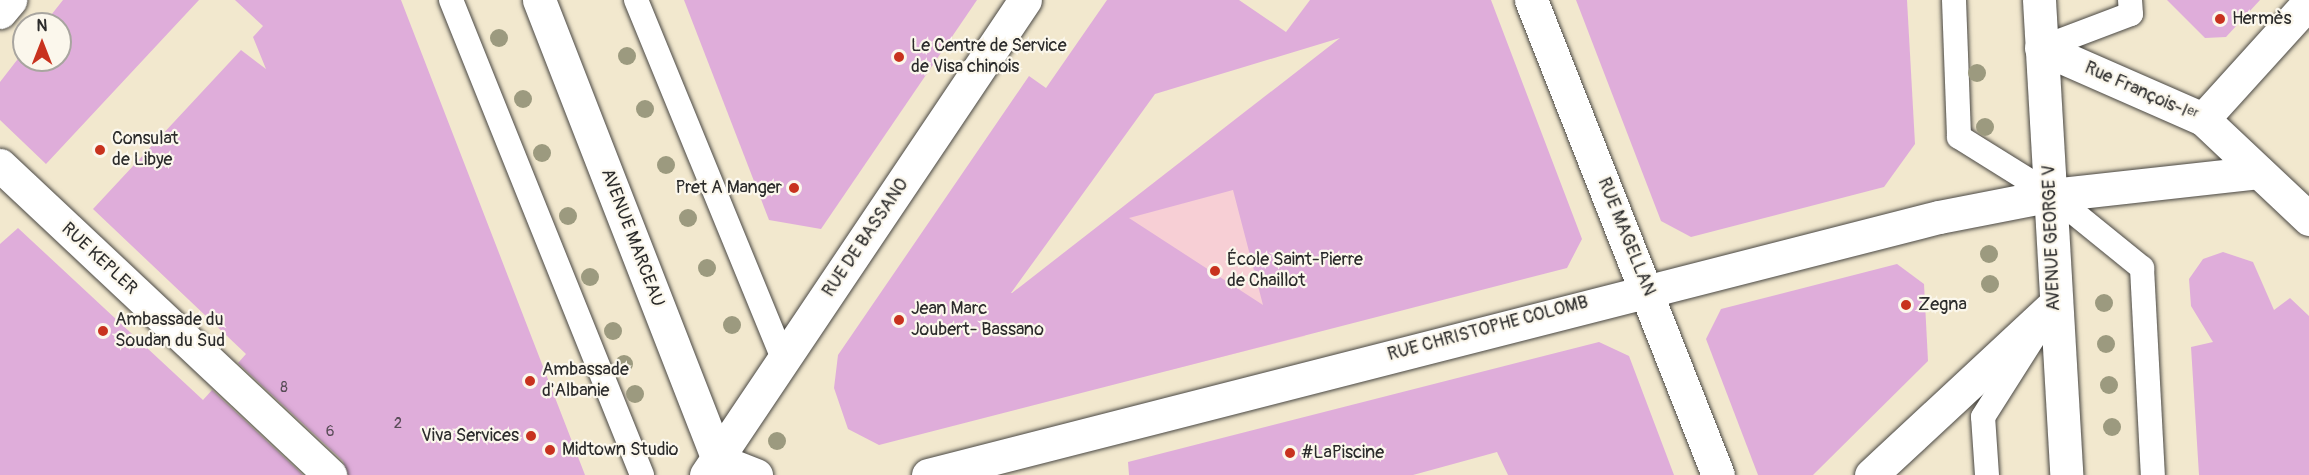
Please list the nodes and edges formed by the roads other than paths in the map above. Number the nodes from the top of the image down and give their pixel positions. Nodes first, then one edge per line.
1 (10, 0) edge
2 (451, 0) edge
3 (539, 0) edge
4 (636, 0) edge
5 (1025, 0) edge
6 (1532, 0) edge
7 (1954, 0) edge
8 (2039, 0) edge
9 (2130, 0) edge
10 (2309, 2) edge
11 (0, 12) edge
12 (2041, 48) junction
13 (2204, 119) junction
14 (0, 165) edge
15 (2259, 172) junction
16 (2052, 195) junction
17 (2309, 219) edge
18 (1647, 289) junction
19 (2055, 304) junction
20 (784, 360) junction
21 (716, 470) edge
22 (330, 475) edge
23 (642, 475) edge
24 (756, 475) edge
25 (927, 475) edge
26 (1718, 475) edge
27 (1871, 475) edge
28 (1987, 475) edge
29 (2066, 475) edge
30 (2153, 475) edge

1 - 11 street
2 - 23 lane
3 - 21 street, AVENUE MARCEAU
4 - 20 lane
5 - 20 street, RUE DE BASSANO
6 - 18 street, RUE MAGELLAN
7 - 16 lane
8 - 12 street, AVENUE GEORGE V
9 - 12 lane
10 - 13 street
12 - 13 street, Rue François-Iᵉʳ
12 - 16 street, AVENUE GEORGE V
13 - 15 street, Rue François-Iᵉʳ
14 - 22 street, RUE KEPLER
15 - 16 street
15 - 17 street, Rue François-Iᵉʳ
16 - 18 street, RUE CHRISTOPHE COLOMB
16 - 19 street, AVENUE GEORGE V
16 - 30 lane
18 - 25 street, RUE CHRISTOPHE COLOMB
18 - 26 street, RUE MAGELLAN
19 - 27 street
19 - 28 lane
19 - 29 street, AVENUE GEORGE V
20 - 21 street, RUE DE BASSANO
21 - 24 street

